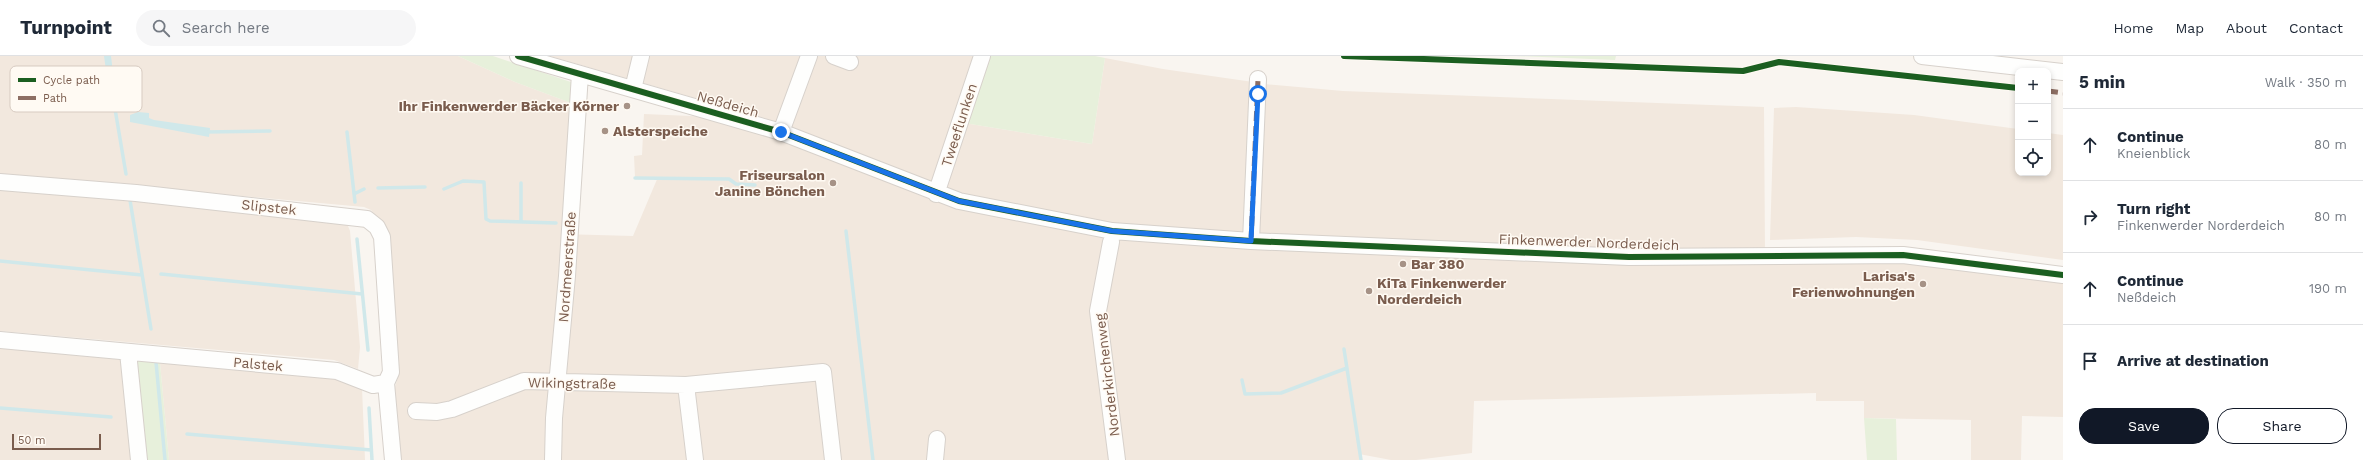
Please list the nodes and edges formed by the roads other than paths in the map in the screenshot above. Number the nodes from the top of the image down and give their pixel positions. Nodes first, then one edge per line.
1 (518, 56) edge
2 (641, 56) edge
3 (809, 56) edge
4 (834, 56) edge
5 (982, 56) edge
6 (1922, 56) edge
7 (850, 62) dead end
8 (2063, 72) edge
9 (580, 74) junction
10 (1258, 79) dead end
11 (633, 89) junction
12 (781, 132) junction
13 (0, 182) edge
14 (936, 194) junction
15 (1112, 237) junction
16 (1251, 241) junction
17 (2063, 275) edge
18 (0, 340) edge
19 (128, 352) junction
20 (557, 382) junction
21 (386, 383) junction
22 (686, 385) junction
23 (416, 410) dead end
24 (937, 439) dead end
25 (139, 460) edge
26 (393, 460) edge
27 (553, 460) edge
28 (694, 460) edge
29 (833, 460) edge
30 (935, 460) edge
31 (1117, 460) edge

1 - 9 street, Neßdeich
2 - 11 street
3 - 12 street
4 - 7 street
5 - 14 street, Tweeflunken
6 - 8 street
9 - 11 street, Neßdeich
9 - 20 street, Nordmeerstraße
10 - 16 street
11 - 12 street, Neßdeich
12 - 14 street, Neßdeich
13 - 21 street, Slipstek
14 - 15 street, Neßdeich
15 - 16 street, Finkenwerder Norderdeich
15 - 31 street, Norderkirchenweg
16 - 17 street, Finkenwerder Norderdeich
18 - 19 street, Palstek
19 - 21 street, Palstek
19 - 25 street
20 - 22 street, Wikingstraße
20 - 23 street, Wikingstraße
20 - 27 street, Nordmeerstraße
21 - 26 street, Slipstek
22 - 28 street
22 - 29 street, Wikingstraße
24 - 30 street

